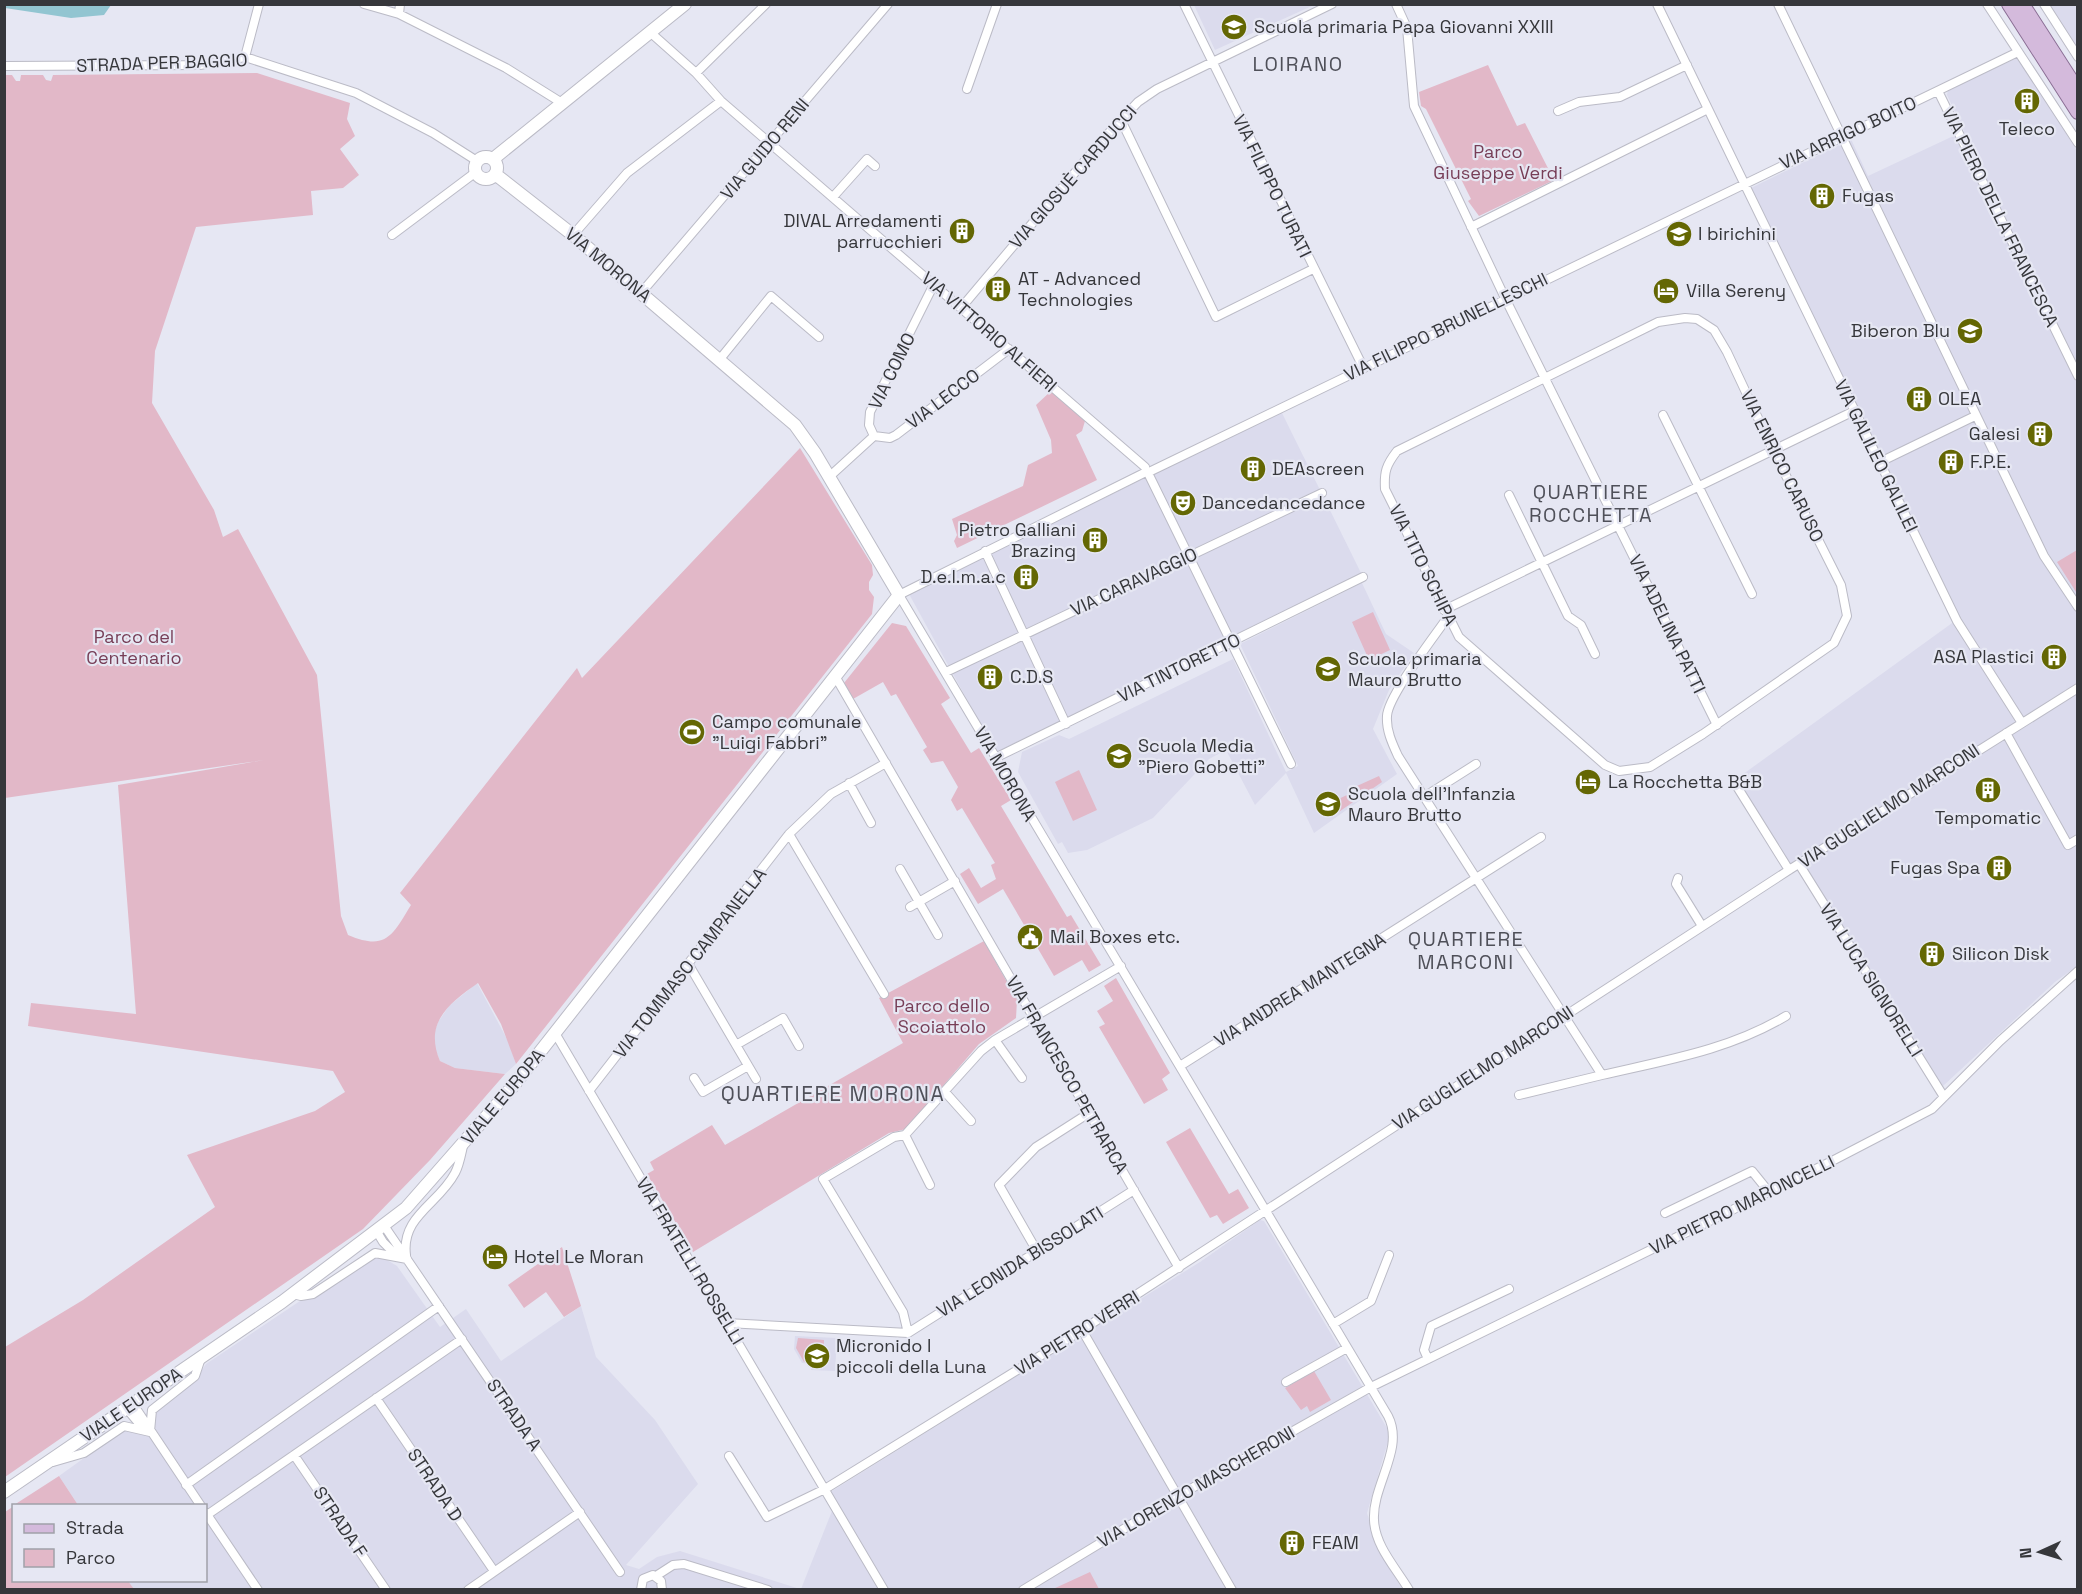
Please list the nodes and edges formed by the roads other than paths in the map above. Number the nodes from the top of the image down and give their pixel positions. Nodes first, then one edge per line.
1 (259, 4) edge
2 (364, 4) edge
3 (685, 4) edge
4 (766, 4) edge
5 (888, 4) edge
6 (997, 4) edge
7 (1184, 4) edge
8 (1332, 4) edge
9 (1396, 4) edge
10 (1657, 4) edge
11 (1778, 4) edge
12 (1987, 4) edge
13 (2008, 4) edge
14 (2022, 4) edge
15 (2044, 4) edge
16 (399, 9) edge
17 (651, 33) junction
18 (2018, 52) junction
19 (245, 57) junction
20 (2078, 57) edge
21 (1211, 63) junction
22 (1688, 65) junction
23 (4, 66) edge
24 (696, 73) junction
25 (967, 89) dead end
26 (1938, 91) junction
27 (2078, 91) edge
28 (721, 101) junction
29 (562, 103) junction
30 (1708, 109) junction
31 (1558, 111) dead end
32 (2078, 112) edge
33 (1121, 120) junction
34 (1842, 136) junction
35 (2078, 143) edge
36 (770, 144) junction
37 (493, 159) junction
38 (476, 166) junction
39 (875, 166) dead end
40 (495, 174) junction
41 (1743, 183) junction
42 (833, 197) junction
43 (1472, 226) junction
44 (392, 235) dead end
45 (573, 235) junction
46 (1313, 269) junction
47 (934, 284) junction
48 (641, 293) junction
49 (1505, 298) junction
50 (961, 308) junction
51 (819, 337) dead end
52 (1009, 349) junction
53 (720, 359) junction
54 (1363, 367) junction
55 (2078, 376) edge
56 (1545, 378) junction
57 (1854, 411) junction
58 (1663, 415) dead end
59 (1975, 416) junction
60 (874, 436) junction
61 (1773, 450) junction
62 (1878, 463) junction
63 (1147, 471) junction
64 (829, 477) junction
65 (1699, 486) junction
66 (1322, 493) dead end
67 (1509, 495) dead end
68 (1618, 525) junction
69 (985, 551) junction
70 (1189, 557) junction
71 (1541, 562) junction
72 (1363, 577) dead end
73 (1752, 594) dead end
74 (899, 595) junction
75 (2078, 607) edge
76 (1446, 614) junction
77 (1024, 634) junction
78 (1231, 642) junction
79 (1595, 654) dead end
80 (946, 672) junction
81 (836, 676) junction
82 (2078, 688) edge
83 (1066, 723) junction
84 (2022, 723) junction
85 (1717, 725) junction
86 (2006, 733) junction
87 (995, 758) junction
88 (886, 764) junction
89 (1291, 764) dead end
90 (1476, 764) dead end
91 (849, 783) junction
92 (1736, 785) dead end
93 (1425, 797) junction
94 (872, 823) dead end
95 (789, 834) junction
96 (1541, 837) dead end
97 (2078, 839) edge
98 (1799, 864) junction
99 (900, 869) dead end
100 (1788, 870) junction
101 (1477, 878) junction
102 (1678, 878) dead end
103 (955, 881) junction
104 (919, 902) junction
105 (910, 907) dead end
106 (1702, 926) junction
107 (938, 935) dead end
108 (689, 965) junction
109 (1121, 966) junction
110 (2078, 971) edge
111 (884, 994) dead end
112 (1565, 1015) junction
113 (1033, 1016) junction
114 (1786, 1016) dead end
115 (555, 1033) junction
116 (995, 1040) junction
117 (736, 1045) junction
118 (799, 1046) dead end
119 (748, 1066) junction
120 (1180, 1066) junction
121 (1602, 1075) junction
122 (694, 1078) dead end
123 (1022, 1078) dead end
124 (756, 1079) dead end
125 (590, 1091) junction
126 (945, 1092) junction
127 (1518, 1095) dead end
128 (1944, 1097) junction
129 (1089, 1113) junction
130 (972, 1120) dead end
131 (905, 1135) junction
132 (464, 1144) junction
133 (930, 1185) dead end
134 (1134, 1190) junction
135 (1769, 1192) junction
136 (1265, 1209) junction
137 (1665, 1213) dead end
138 (381, 1229) junction
139 (1038, 1253) junction
140 (1389, 1255) dead end
141 (407, 1259) junction
142 (1179, 1268) junction
143 (1509, 1289) dead end
144 (293, 1294) junction
145 (440, 1306) junction
146 (727, 1323) junction
147 (1333, 1324) junction
148 (1082, 1330) junction
149 (908, 1332) junction
150 (462, 1339) junction
151 (1347, 1348) junction
152 (202, 1357) junction
153 (1428, 1359) junction
154 (1286, 1382) dead end
155 (1371, 1387) junction
156 (376, 1398) junction
157 (130, 1406) junction
158 (150, 1432) junction
159 (294, 1455) junction
160 (729, 1456) dead end
161 (44, 1464) junction
162 (186, 1485) junction
163 (825, 1489) junction
164 (4, 1492) edge
165 (1178, 1496) junction
166 (200, 1504) edge
167 (580, 1512) junction
168 (207, 1513) edge
169 (207, 1515) edge
170 (494, 1571) junction
171 (620, 1572) dead end
172 (656, 1576) junction
173 (1036, 1585) edge
174 (258, 1590) edge
175 (386, 1590) edge
176 (468, 1590) edge
177 (641, 1590) edge
178 (662, 1590) edge
179 (768, 1590) edge
180 (884, 1590) edge
181 (1023, 1590) edge
182 (1232, 1590) edge
183 (1409, 1590) edge

1 - 19 street
2 - 16 street
3 - 17 main road
4 - 24 street
5 - 36 street, VIA GUIDO RENI
6 - 25 street
7 - 21 street, VIA FILIPPO TURATI
8 - 21 street, VIA GIOSUÈ CARDUCCI
9 - 43 street, VIA ADELINA PATTI
10 - 22 street, VIA GALILEO GALILEI
11 - 34 street
12 - 18 street
13 - 32 main road
14 - 27 main road
15 - 20 street
16 - 29 street
17 - 24 street, VIA VITTORIO ALFIERI
17 - 29 main road
18 - 26 street, VIA ARRIGO BOITO
18 - 35 street
19 - 23 street, STRADA PER BAGGIO
19 - 38 street, STRADA PER BAGGIO
21 - 33 street, VIA GIOSUÈ CARDUCCI
21 - 46 street, VIA FILIPPO TURATI
22 - 30 street, VIA GALILEO GALILEI
22 - 31 street
24 - 28 street, VIA VITTORIO ALFIERI
26 - 34 street, VIA ARRIGO BOITO
26 - 55 street, VIA PIERO DELLA FRANCESCA
28 - 36 street, VIA VITTORIO ALFIERI
28 - 45 street
29 - 37 main road
30 - 41 street, VIA GALILEO GALILEI
30 - 43 street
33 - 46 street
33 - 50 street, VIA GIOSUÈ CARDUCCI
34 - 41 street, VIA ARRIGO BOITO
34 - 59 street
36 - 42 street, VIA VITTORIO ALFIERI
36 - 48 street, VIA GUIDO RENI
37 - 38 main road
37 - 40 main road
38 - 40 main road
38 - 44 street
39 - 42 street
40 - 45 main road, VIA MORONA
41 - 49 street, VIA FILIPPO BRUNELLESCHI
41 - 57 street, VIA GALILEO GALILEI
42 - 47 street, VIA VITTORIO ALFIERI
43 - 49 street, VIA ADELINA PATTI
45 - 48 main road, VIA MORONA
46 - 54 street, VIA FILIPPO TURATI
47 - 50 street, VIA VITTORIO ALFIERI
47 - 60 street, VIA COMO
48 - 53 main road, VIA MORONA
49 - 54 street, VIA FILIPPO BRUNELLESCHI
49 - 56 street, VIA ADELINA PATTI
50 - 52 street, VIA VITTORIO ALFIERI
51 - 53 street
52 - 60 street, VIA LECCO
52 - 63 street, VIA VITTORIO ALFIERI
53 - 64 main road, VIA MORONA
54 - 63 street, VIA FILIPPO BRUNELLESCHI
56 - 61 street, VIA ENRICO CARUSO
56 - 68 street, VIA ADELINA PATTI
56 - 76 street, VIA TITO SCHIPA
57 - 61 street
57 - 62 street, VIA GALILEO GALILEI
58 - 65 street
59 - 62 street
59 - 75 street
60 - 64 street, VIA COMO
61 - 65 street
61 - 85 street, VIA ENRICO CARUSO
62 - 84 street, VIA GALILEO GALILEI
63 - 69 street, VIA FILIPPO BRUNELLESCHI
63 - 70 street
64 - 74 main road, VIA MORONA
65 - 68 street
65 - 73 street
66 - 70 street, VIA CARAVAGGIO
67 - 71 street
68 - 71 street
68 - 85 street, VIA ADELINA PATTI
69 - 74 street, VIA FILIPPO BRUNELLESCHI
69 - 77 street
70 - 77 street, VIA CARAVAGGIO
70 - 78 street
71 - 76 street
71 - 79 street
72 - 78 street, VIA TINTORETTO
74 - 80 street, VIA MORONA
74 - 81 main road, VIALE EUROPA
76 - 85 street, VIA TITO SCHIPA
76 - 93 street
77 - 80 street, VIA CARAVAGGIO
77 - 83 street
78 - 83 street, VIA TINTORETTO
78 - 89 street
80 - 87 street, VIA MORONA
81 - 88 street, VIA FRANCESCO PETRARCA
81 - 115 main road, VIALE EUROPA
82 - 84 street, VIA GUGLIELMO MARCONI
83 - 87 street, VIA TINTORETTO
84 - 86 street, VIA GUGLIELMO MARCONI
86 - 97 street
86 - 98 street, VIA GUGLIELMO MARCONI
87 - 109 street, VIA MORONA
88 - 91 street, VIA TOMMASO CAMPANELLA
88 - 103 street, VIA FRANCESCO PETRARCA
90 - 93 street
91 - 94 street
91 - 95 street, VIA TOMMASO CAMPANELLA
92 - 100 street
93 - 101 street
95 - 108 street, VIA TOMMASO CAMPANELLA
95 - 111 street
96 - 101 street, VIA ANDREA MANTEGNA
98 - 100 street, VIA GUGLIELMO MARCONI
98 - 128 street, VIA LUCA SIGNORELLI
99 - 104 street
100 - 106 street, VIA GUGLIELMO MARCONI
101 - 112 street
101 - 120 street, VIA ANDREA MANTEGNA
102 - 106 street
103 - 104 street
103 - 113 street, VIA FRANCESCO PETRARCA
104 - 105 street
104 - 107 street
106 - 112 street, VIA GUGLIELMO MARCONI
108 - 117 street
108 - 125 street, VIA TOMMASO CAMPANELLA
109 - 113 street
109 - 120 street, VIA MORONA
110 - 128 street, VIA PIETRO MARONCELLI
112 - 121 street
112 - 136 street, VIA GUGLIELMO MARCONI
113 - 116 street
113 - 129 street, VIA FRANCESCO PETRARCA
114 - 121 street
115 - 125 street, VIA FRATELLI ROSSELLI
115 - 132 main road, VIALE EUROPA
116 - 123 street
116 - 126 street
117 - 118 street
117 - 119 street
119 - 122 street
119 - 124 street
120 - 136 street, VIA MORONA
121 - 127 street
125 - 146 street, VIA FRATELLI ROSSELLI
126 - 130 street
126 - 131 street
128 - 135 street, VIA PIETRO MARONCELLI
129 - 134 street, VIA FRANCESCO PETRARCA
129 - 139 street
131 - 133 street
131 - 149 street
132 - 138 main road, VIALE EUROPA
132 - 141 street
134 - 139 street, VIA LEONIDA BISSOLATI
134 - 142 street, VIA FRANCESCO PETRARCA
135 - 137 street
135 - 153 street, VIA PIETRO MARONCELLI
136 - 142 street, VIA PIETRO VERRI
136 - 147 street, VIA MORONA
138 - 141 street, STRADA A
138 - 144 main road, VIALE EUROPA
139 - 149 street, VIA LEONIDA BISSOLATI
140 - 147 street
141 - 144 street
141 - 145 street, STRADA A
142 - 148 street, VIA PIETRO VERRI
143 - 153 street
144 - 152 main road, VIALE EUROPA
145 - 150 street, STRADA A
145 - 162 street
146 - 149 street
146 - 163 street, VIA FRATELLI ROSSELLI
147 - 151 street, VIA MORONA
148 - 163 street, VIA PIETRO VERRI
148 - 165 street
150 - 156 street
150 - 167 street, STRADA A
151 - 154 street
151 - 155 street, VIA MORONA
152 - 157 main road, VIALE EUROPA
152 - 158 street
153 - 155 street, VIA PIETRO MARONCELLI
155 - 165 street, VIA LORENZO MASCHERONI
155 - 183 street, VIA MORONA
156 - 159 street
156 - 170 street, STRADA D
157 - 158 street
157 - 161 main road, VIALE EUROPA
158 - 161 street
158 - 162 street
159 - 168 street
159 - 175 street, STRADA F
160 - 163 street
161 - 164 main road, VIALE EUROPA
162 - 166 street
163 - 180 street, VIA FRATELLI ROSSELLI
165 - 173 street, VIA LORENZO MASCHERONI
165 - 182 street
167 - 170 street
167 - 171 street, STRADA A
169 - 174 street
170 - 176 street
172 - 177 street
172 - 178 street
172 - 179 street
173 - 181 street, VIA LORENZO MASCHERONI

